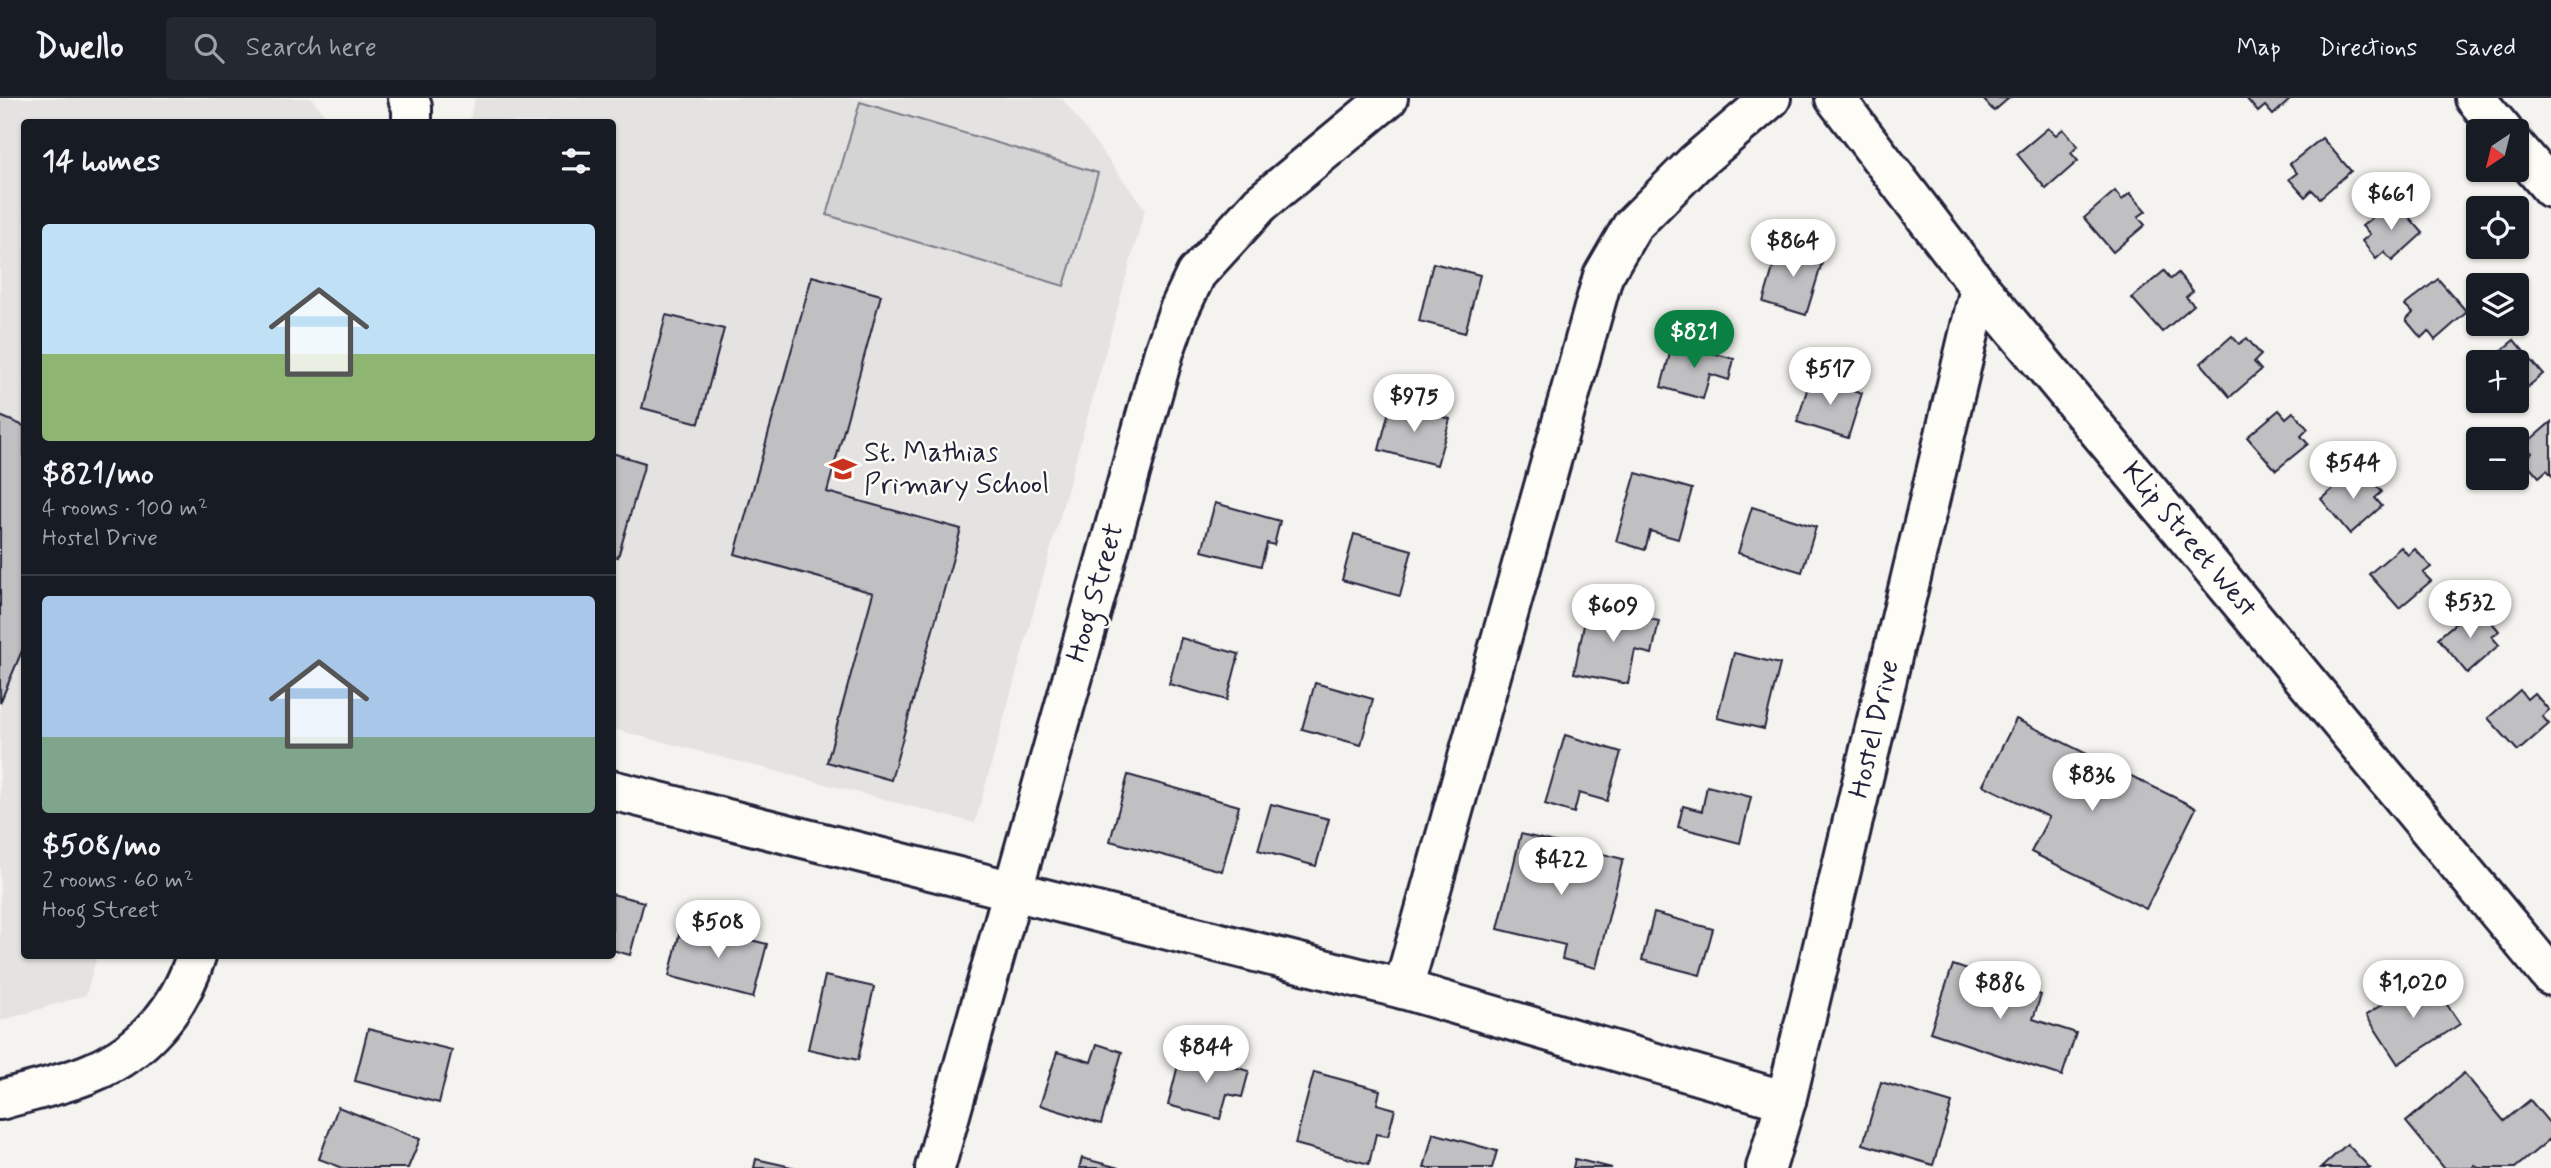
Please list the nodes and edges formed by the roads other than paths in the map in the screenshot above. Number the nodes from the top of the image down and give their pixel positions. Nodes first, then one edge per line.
1 (408, 98) edge
2 (1388, 98) edge
3 (1771, 98) edge
4 (1835, 98) edge
5 (2475, 98) edge
6 (412, 119) edge
7 (2493, 119) edge
8 (2529, 163) edge
9 (2551, 188) edge
10 (1980, 288) junction
11 (616, 791) edge
12 (1012, 892) junction
13 (195, 959) edge
14 (2551, 976) edge
15 (1403, 989) junction
16 (0, 1100) edge
17 (1786, 1101) junction
18 (935, 1168) edge
19 (1766, 1168) edge

1 - 6 street
2 - 12 street, Hoog Street
3 - 15 street
4 - 10 street, Klip Street West
5 - 7 street
8 - 9 street
10 - 14 street, Klip Street West
10 - 17 street, Hostel Drive
11 - 12 street
12 - 15 street
12 - 18 street, Hoog Street
13 - 16 street
15 - 17 street
17 - 19 street, Hostel Drive

